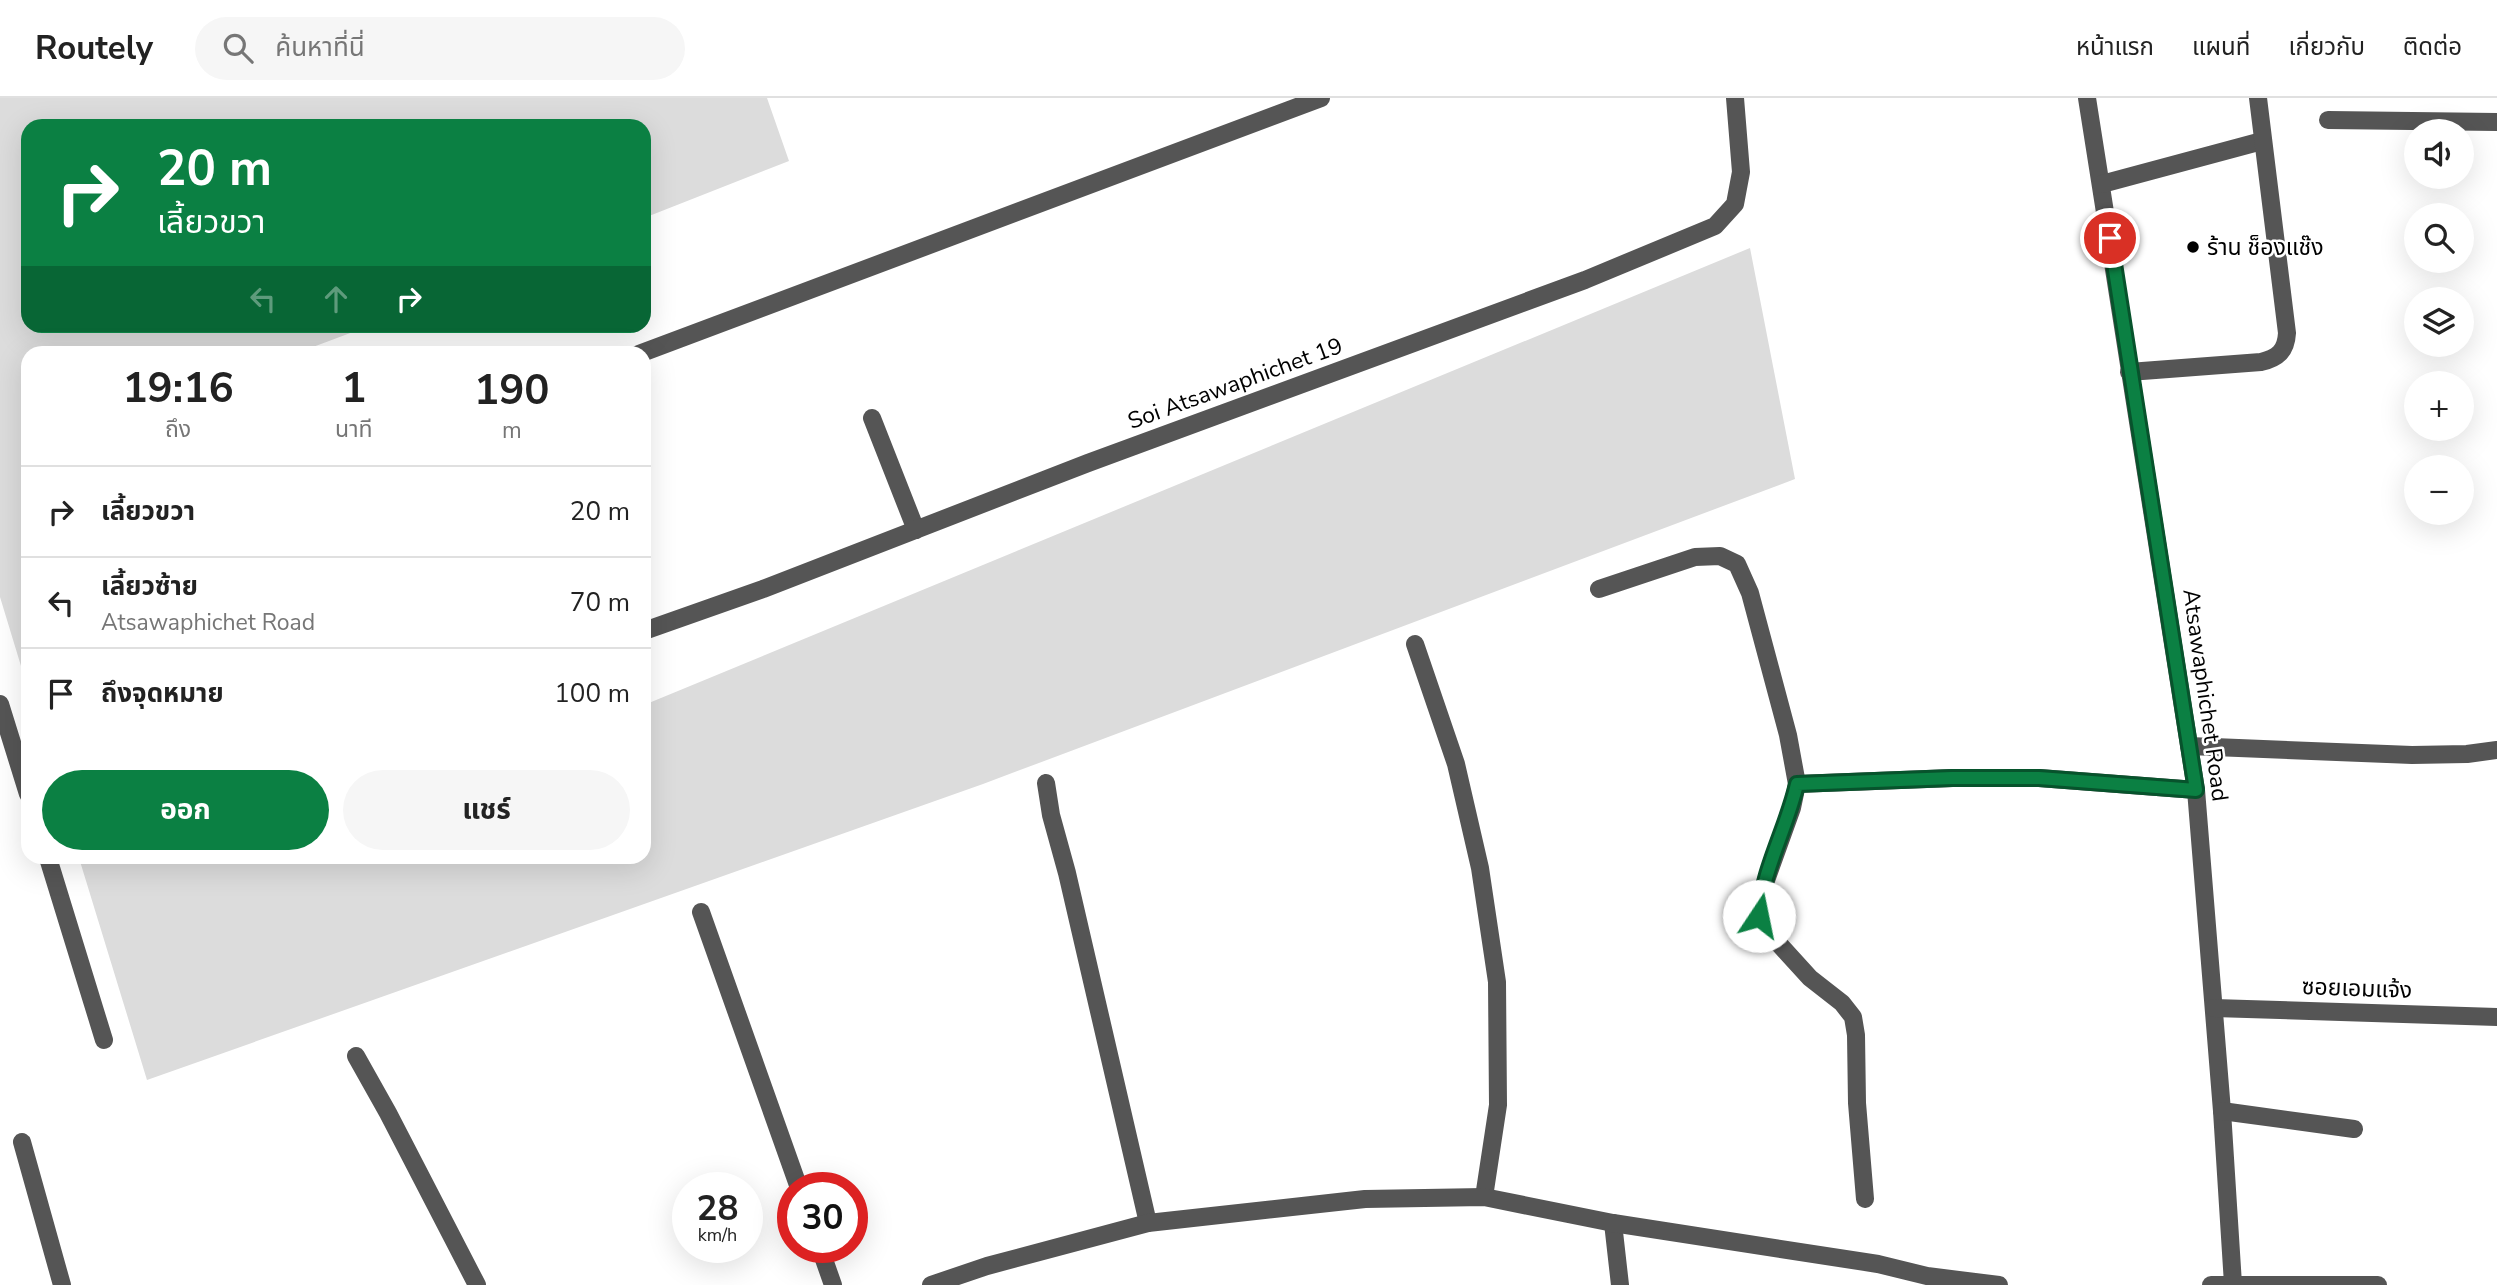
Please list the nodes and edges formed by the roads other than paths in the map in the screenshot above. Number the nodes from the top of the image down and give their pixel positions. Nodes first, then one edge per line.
1 (1321, 98) edge
2 (1735, 98) edge
3 (2087, 98) edge
4 (2258, 98) edge
5 (2328, 120) dead end
6 (2497, 122) edge
7 (2262, 141) junction
8 (2102, 184) junction
9 (651, 349) edge
10 (2129, 372) junction
11 (872, 418) dead end
12 (916, 530) junction
13 (1599, 590) dead end
14 (651, 629) edge
15 (1415, 643) dead end
16 (0, 704) edge
17 (2189, 746) junction
18 (2497, 750) edge
19 (21, 772) edge
20 (1046, 783) dead end
21 (1797, 784) junction
22 (2196, 790) junction
23 (50, 864) edge
24 (701, 912) dead end
25 (2214, 1008) junction
26 (2497, 1017) edge
27 (104, 1040) dead end
28 (356, 1056) dead end
29 (2222, 1111) junction
30 (2354, 1129) dead end
31 (23, 1142) dead end
32 (793, 1172) edge
33 (1484, 1197) junction
34 (1865, 1199) dead end
35 (1148, 1223) junction
36 (1613, 1223) junction
37 (825, 1263) edge
38 (2233, 1284) edge
39 (62, 1285) edge
40 (477, 1285) edge
41 (833, 1285) edge
42 (931, 1285) edge
43 (1620, 1285) edge
44 (1999, 1285) edge
45 (2211, 1285) edge
46 (2378, 1285) edge

1 - 9 street
2 - 12 street, Soi Atsawaphichet 19
3 - 8 street, Atsawaphichet Road
4 - 7 street
5 - 6 street
7 - 8 street
7 - 10 street
8 - 10 street, Atsawaphichet Road
10 - 17 street, Atsawaphichet Road
11 - 12 street
12 - 14 street, Soi Atsawaphichet 19
13 - 21 street
15 - 33 street
16 - 19 street
17 - 18 street
17 - 22 street, Atsawaphichet Road
20 - 35 street
21 - 22 street
21 - 34 street
22 - 25 street, Atsawaphichet Road
23 - 27 street
24 - 32 street
25 - 26 street, ซอยเอมแจ้ง
25 - 29 street, Atsawaphichet Road
28 - 40 street
29 - 30 street
29 - 38 street, Atsawaphichet Road
31 - 39 street
33 - 35 street
33 - 36 street
35 - 42 street
36 - 43 street
36 - 44 street
37 - 41 street
38 - 45 street
38 - 46 street

